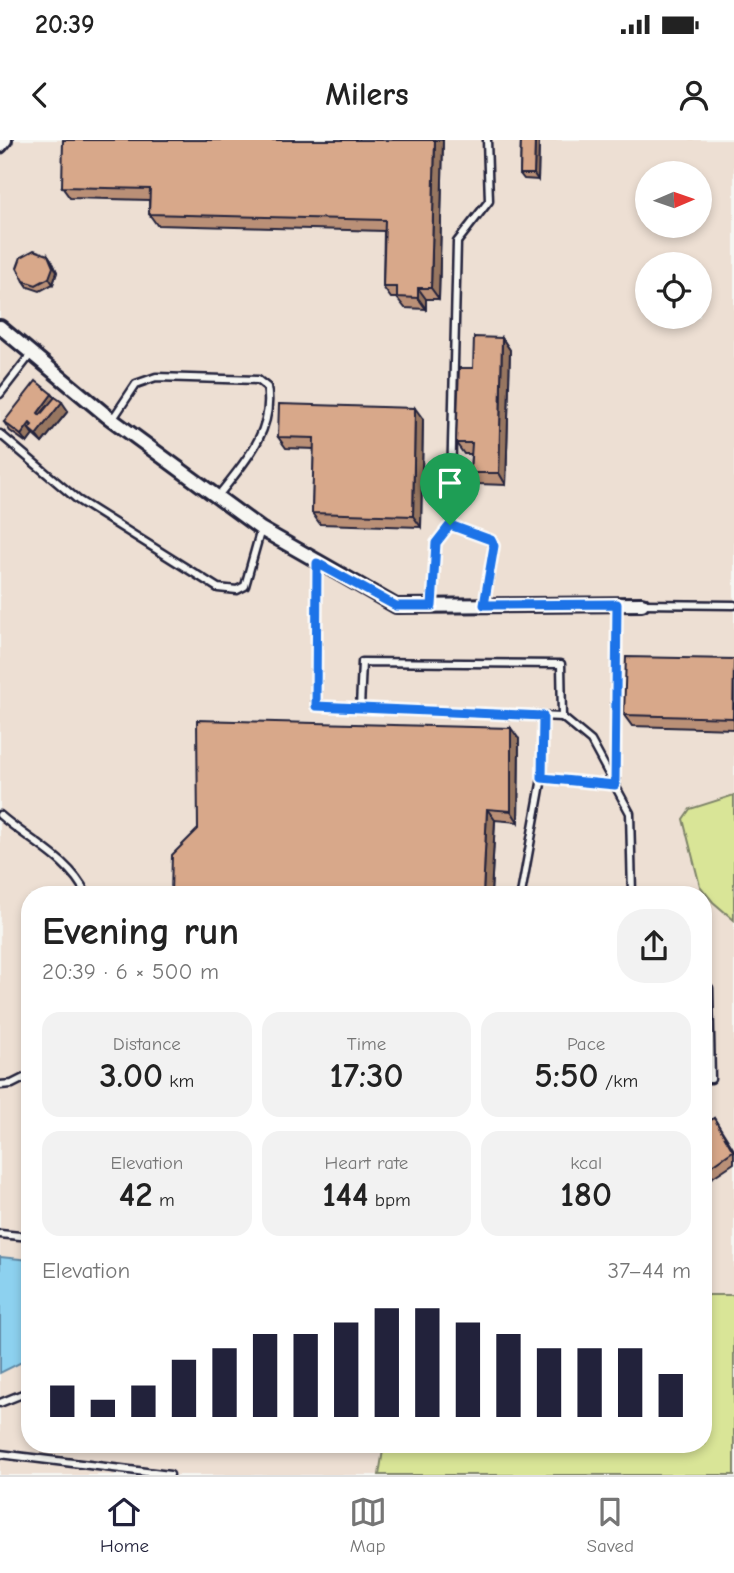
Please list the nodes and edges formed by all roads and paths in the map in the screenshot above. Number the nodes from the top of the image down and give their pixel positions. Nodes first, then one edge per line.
1 (5, 140) edge
2 (487, 140) edge
3 (0, 146) edge
4 (0, 327) edge
5 (32, 354) junction
6 (0, 394) edge
7 (112, 420) junction
8 (0, 434) edge
9 (217, 497) junction
10 (450, 525) junction
11 (261, 529) junction
12 (317, 563) junction
13 (617, 604) junction
14 (642, 604) joint
15 (484, 605) junction
16 (734, 605) edge
17 (432, 606) junction
18 (359, 708) junction
19 (543, 716) junction
20 (562, 717) junction
21 (542, 778) junction
22 (615, 785) junction
23 (0, 815) edge
24 (81, 886) edge
25 (522, 886) edge
26 (632, 886) edge
27 (21, 1080) edge
28 (0, 1085) edge
29 (0, 1234) edge
30 (21, 1236) edge
31 (21, 1395) edge
32 (0, 1403) edge
33 (0, 1454) edge
34 (170, 1475) edge

1 - 3 street
2 - 10 lane
4 - 5 street
5 - 6 lane
5 - 7 street
7 - 9 street
7 - 9 lane
8 - 11 lane
9 - 11 street
10 - 15 lane
10 - 17 lane
11 - 12 street
12 - 17 street
12 - 18 lane
13 - 14 street
13 - 15 street
13 - 22 lane
14 - 16 lane
15 - 17 street
18 - 19 lane
18 - 20 lane
19 - 20 lane
19 - 21 lane
20 - 22 lane
21 - 22 lane
21 - 25 lane
22 - 26 lane
23 - 24 lane
27 - 28 lane
29 - 30 lane
31 - 32 lane
33 - 34 lane

